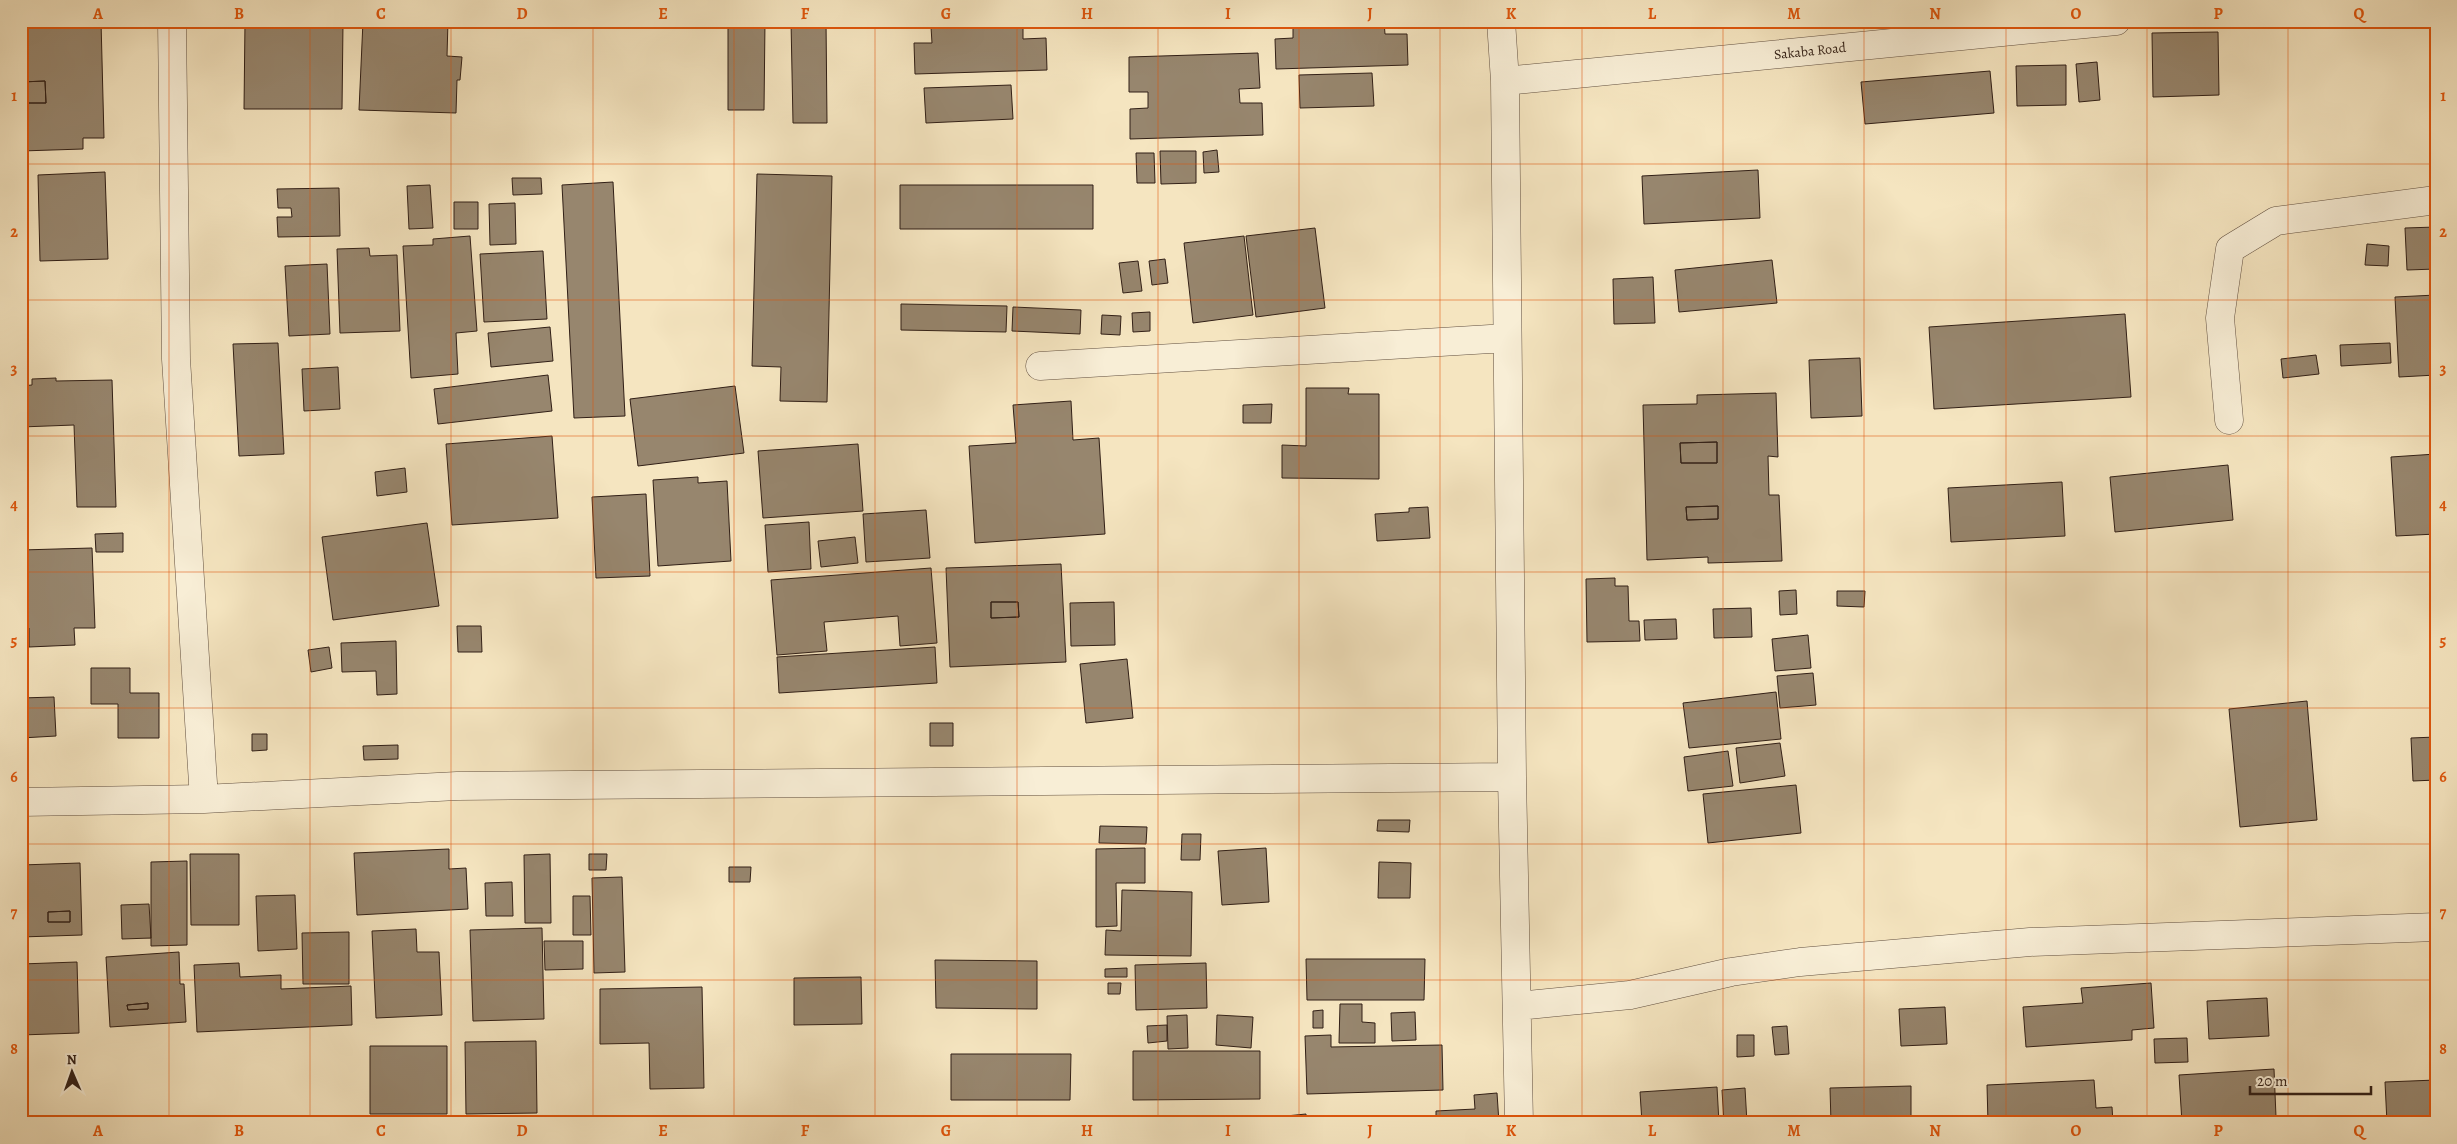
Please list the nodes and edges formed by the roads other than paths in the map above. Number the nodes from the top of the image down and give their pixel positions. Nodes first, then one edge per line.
1 (172, 21) edge
2 (1501, 21) edge
3 (2116, 21) edge
4 (1505, 81) junction
5 (2436, 200) edge
6 (1507, 338) junction
7 (1040, 366) dead end
8 (2229, 420) dead end
9 (1512, 777) junction
10 (204, 799) junction
11 (21, 802) edge
12 (2436, 927) edge
13 (1517, 1006) junction
14 (1519, 1123) edge

1 - 10 street
2 - 4 street
3 - 4 street, Sakaba Road
4 - 6 street
5 - 8 street
6 - 7 street
6 - 9 street
9 - 10 street
9 - 13 street
10 - 11 street
12 - 13 street
13 - 14 street

